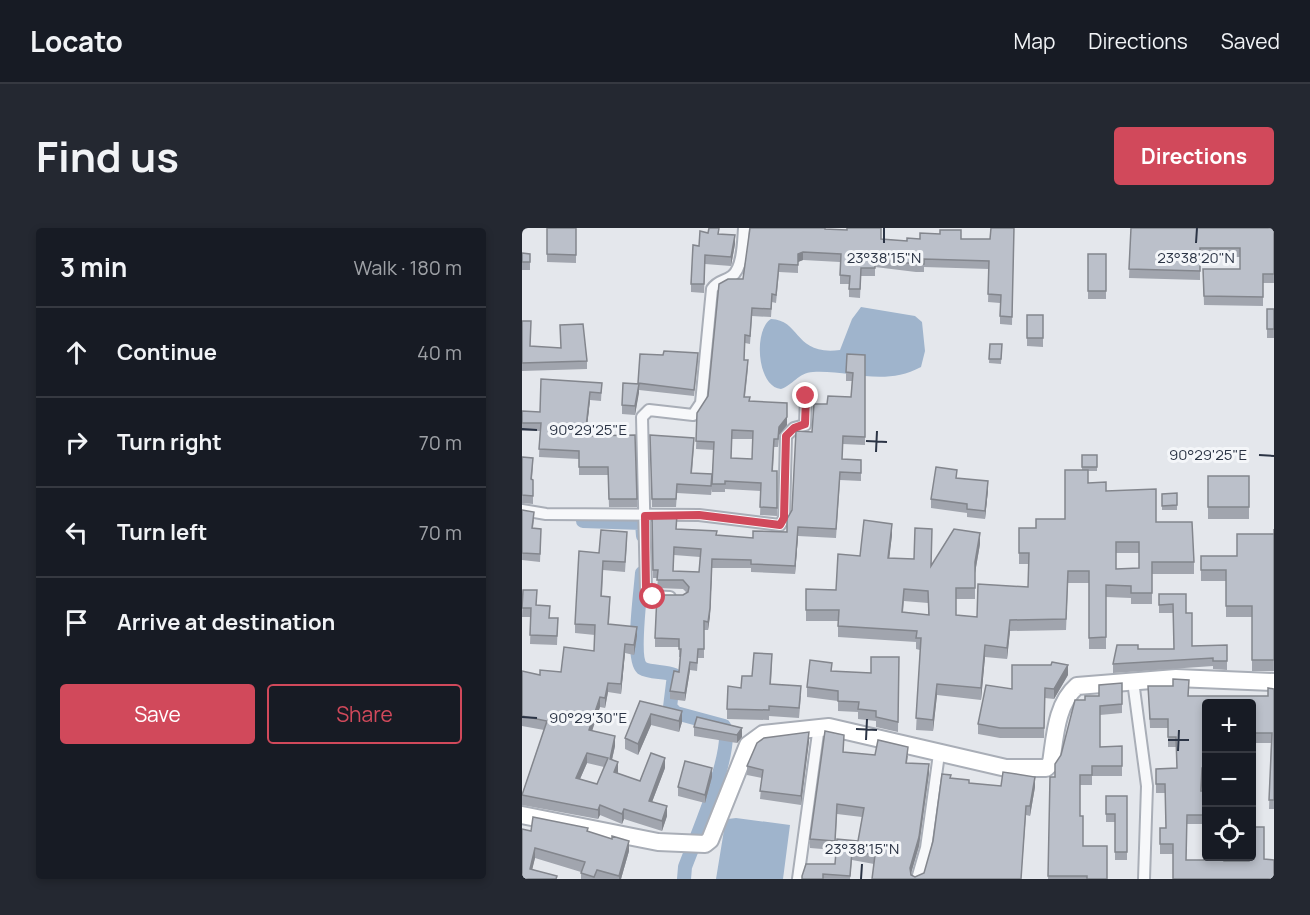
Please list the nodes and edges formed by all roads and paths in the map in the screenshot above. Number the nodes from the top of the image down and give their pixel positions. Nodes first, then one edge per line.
1 (744, 228) edge
2 (806, 396) dead end
3 (522, 510) edge
4 (645, 516) junction
5 (682, 596) edge
6 (1133, 681) junction
7 (1274, 682) edge
8 (819, 726) junction
9 (939, 753) junction
10 (522, 815) edge
11 (798, 879) edge
12 (917, 879) edge
13 (1144, 879) edge

1 - 4 street
2 - 4 street
3 - 4 street
4 - 5 street
6 - 7 street
6 - 9 street
6 - 13 street
8 - 9 street
8 - 10 street
8 - 11 street
9 - 12 street

